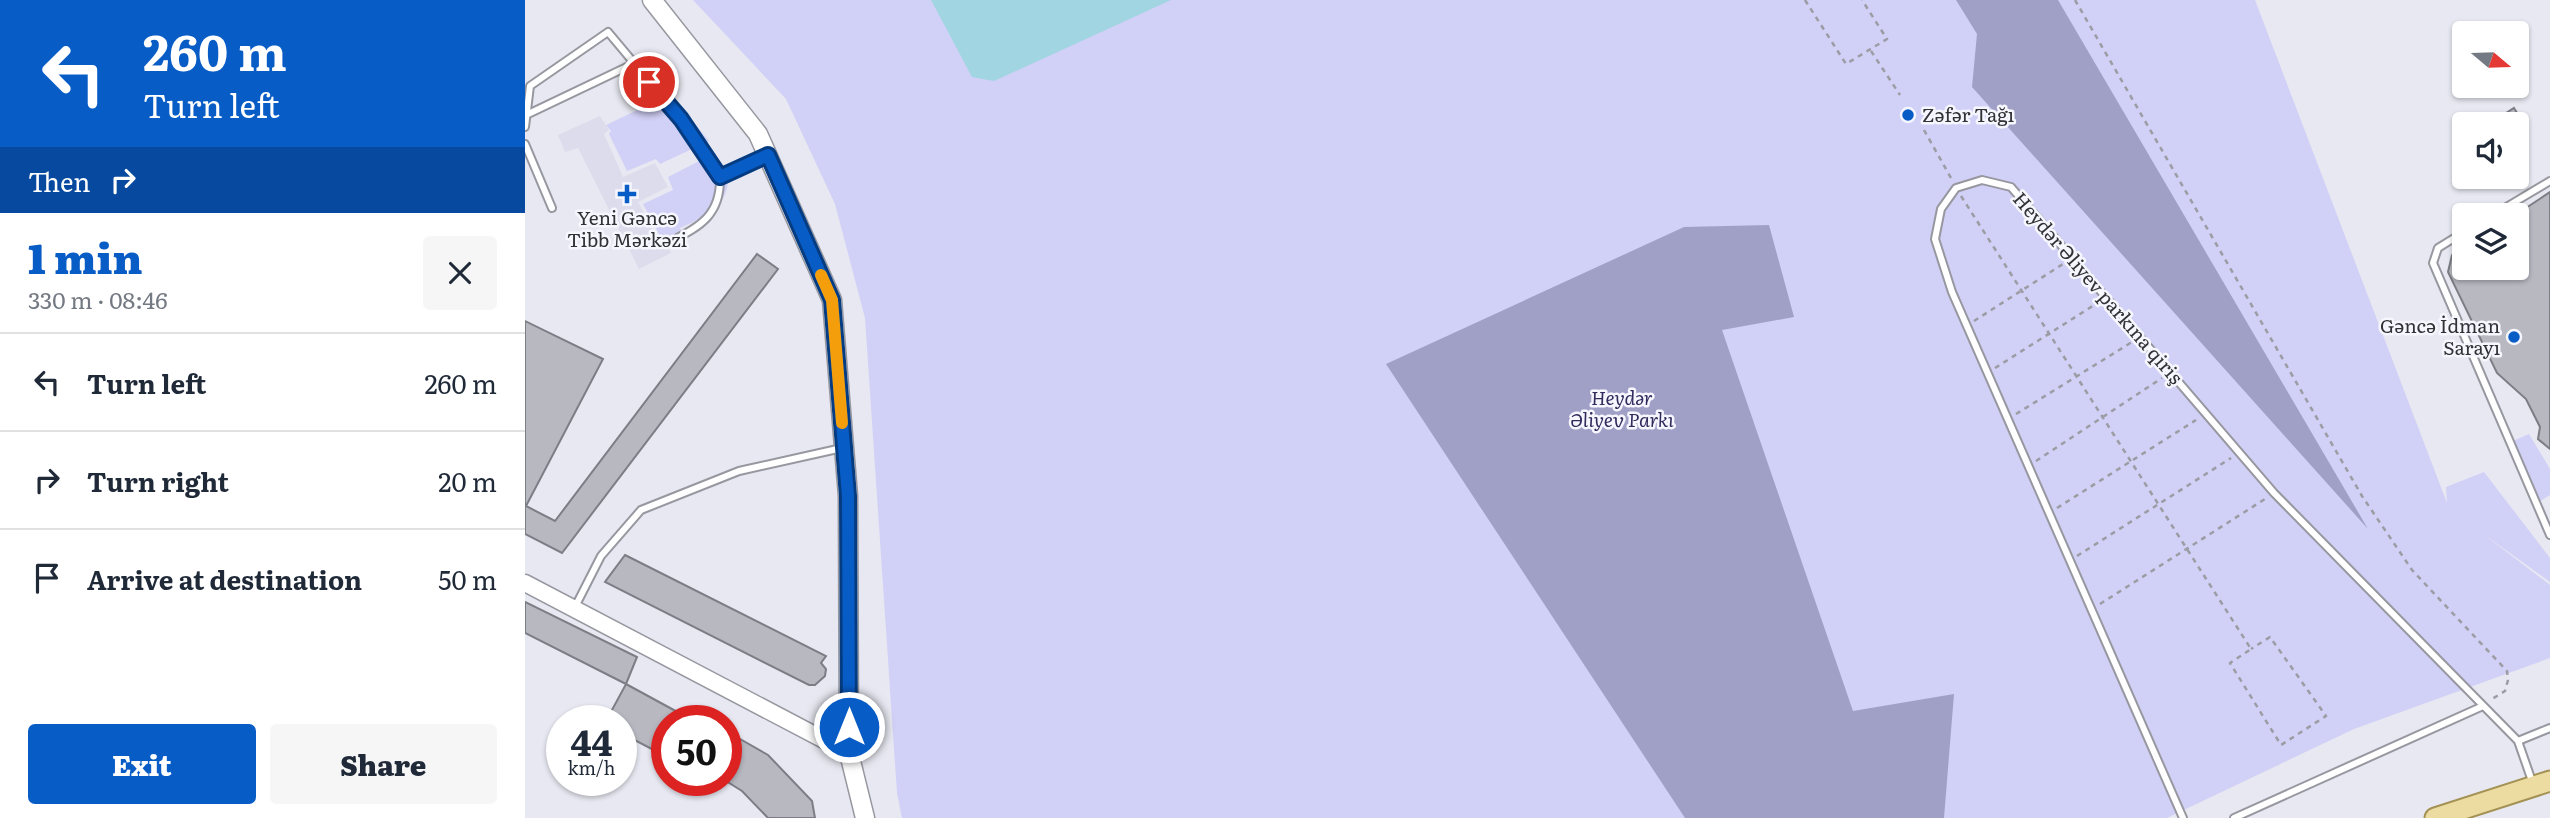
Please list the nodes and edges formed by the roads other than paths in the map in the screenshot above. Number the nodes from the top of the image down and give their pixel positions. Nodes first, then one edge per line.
1 (652, 0) edge
2 (633, 64) junction
3 (526, 114) edge
4 (525, 127) edge
5 (525, 144) edge
6 (768, 155) junction
7 (720, 177) junction
8 (2550, 181) edge
9 (2513, 203) edge
10 (552, 208) dead end
11 (2452, 239) edge
12 (668, 243) dead end
13 (844, 448) junction
14 (2550, 535) edge
15 (525, 583) edge
16 (574, 608) junction
17 (2483, 706) junction
18 (2550, 728) edge
19 (2518, 741) junction
20 (849, 753) junction
21 (2544, 785) edge
22 (865, 818) edge
23 (2183, 818) edge
24 (2234, 818) edge
25 (2435, 818) edge

1 - 6 main road
2 - 3 lane
2 - 3 lane
2 - 7 lane
3 - 4 lane
5 - 10 lane
6 - 7 lane
6 - 13 main road
7 - 12 lane
8 - 9 lane
11 - 14 lane
13 - 16 lane
13 - 20 main road
15 - 16 street
16 - 20 street
17 - 19 lane, Heydər Əliyev parkına qiriş
17 - 23 lane, Heydər Əliyev parkına qiriş
17 - 24 lane
18 - 19 lane
19 - 21 lane, Heydər Əliyev parkına qiriş
20 - 22 main road
21 - 25 main road

